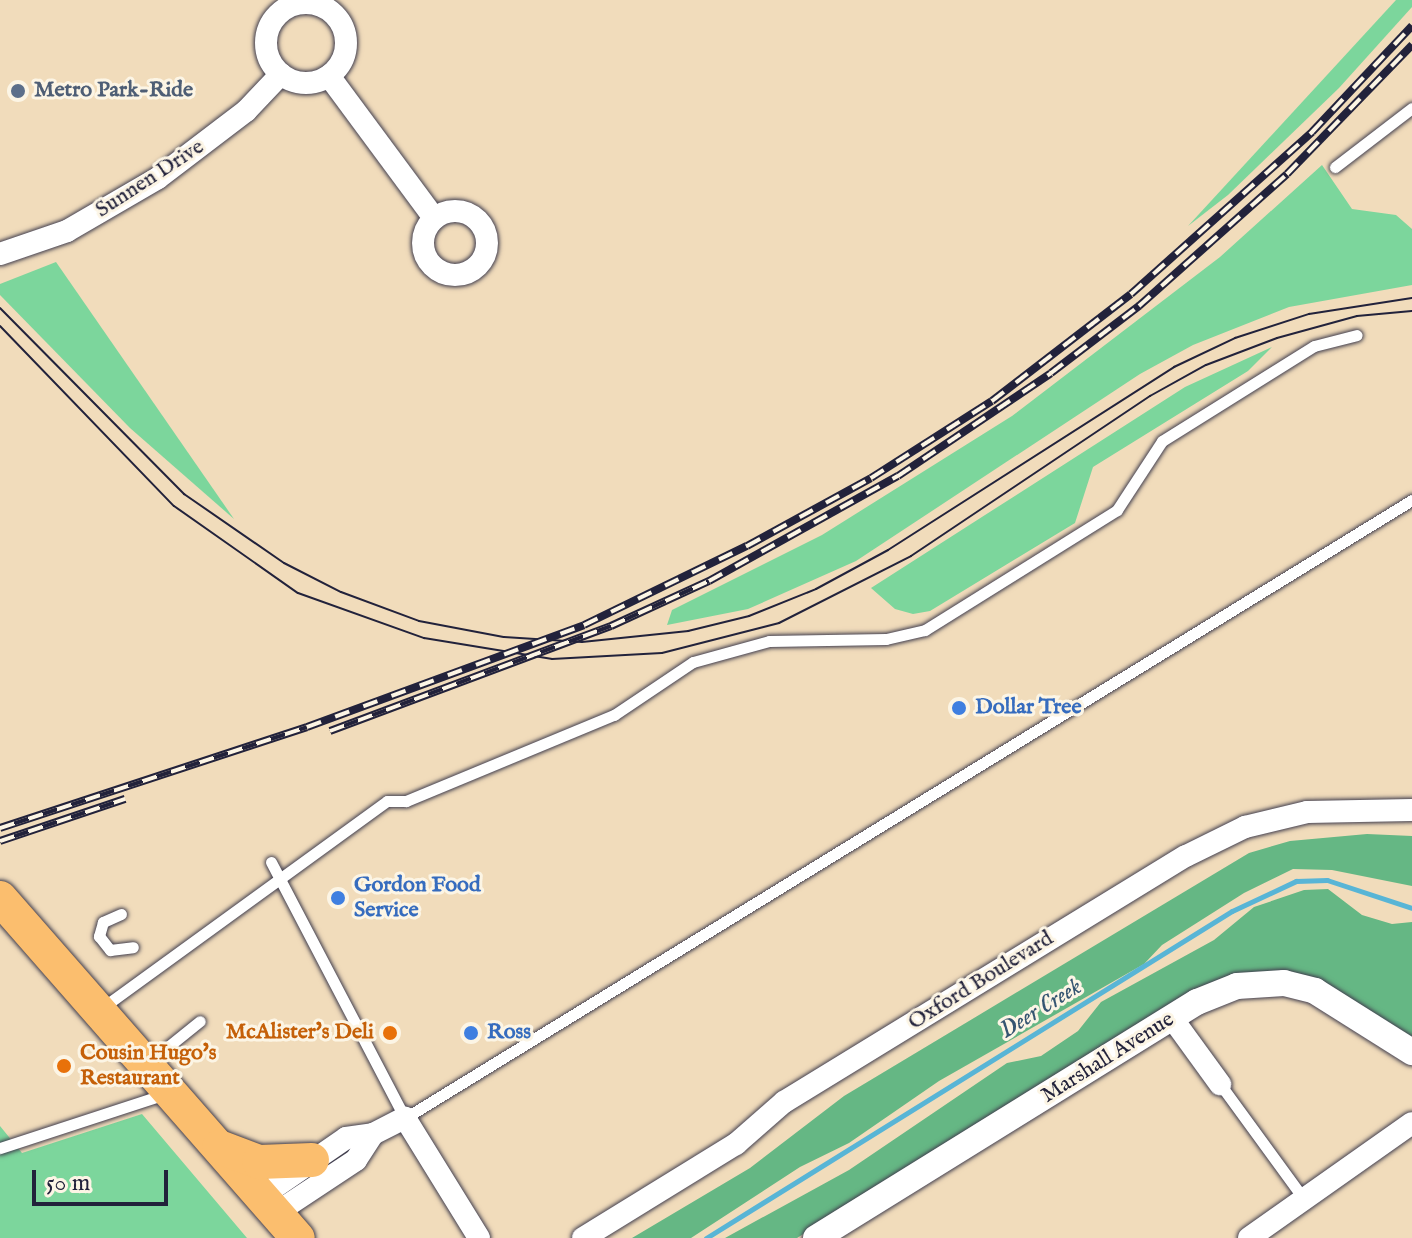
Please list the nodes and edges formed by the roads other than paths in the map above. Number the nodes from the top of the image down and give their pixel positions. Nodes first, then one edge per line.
1 (331, 5) edge
2 (281, 74) junction
3 (329, 76) junction
4 (1412, 108) edge
5 (1335, 167) dead end
6 (434, 218) dead end
7 (0, 254) edge
8 (1357, 335) dead end
9 (1412, 500) edge
10 (1412, 810) edge
11 (271, 862) dead end
12 (280, 878) junction
13 (0, 898) edge
14 (121, 914) dead end
15 (133, 947) dead end
16 (98, 1011) junction
17 (1172, 1018) junction
18 (200, 1021) dead end
19 (1412, 1052) edge
20 (145, 1065) junction
21 (1220, 1084) joint
22 (169, 1093) junction
23 (405, 1118) junction
24 (1412, 1123) edge
25 (373, 1134) junction
26 (217, 1146) junction
27 (0, 1148) edge
28 (312, 1160) junction
29 (1304, 1199) junction
30 (279, 1216) edge
31 (479, 1238) edge
32 (583, 1238) edge
33 (816, 1238) edge
34 (1249, 1238) edge

1 - 2 street
1 - 3 street
2 - 3 street
2 - 7 street, Sunnen Drive
3 - 6 street
4 - 5 lane
8 - 12 lane
9 - 23 lane
10 - 32 street, Oxford Boulevard
11 - 12 lane
12 - 16 lane
12 - 23 lane
13 - 16 main road
14 - 15 lane
16 - 20 main road
17 - 19 street, Marshall Avenue
17 - 21 street
17 - 33 street, Marshall Avenue
18 - 20 lane
20 - 22 main road
21 - 29 lane
22 - 26 main road
22 - 27 lane
23 - 25 street
23 - 31 street
24 - 29 street
25 - 28 street
25 - 30 street
26 - 28 main road
26 - 30 main road
28 - 30 street
29 - 34 street

